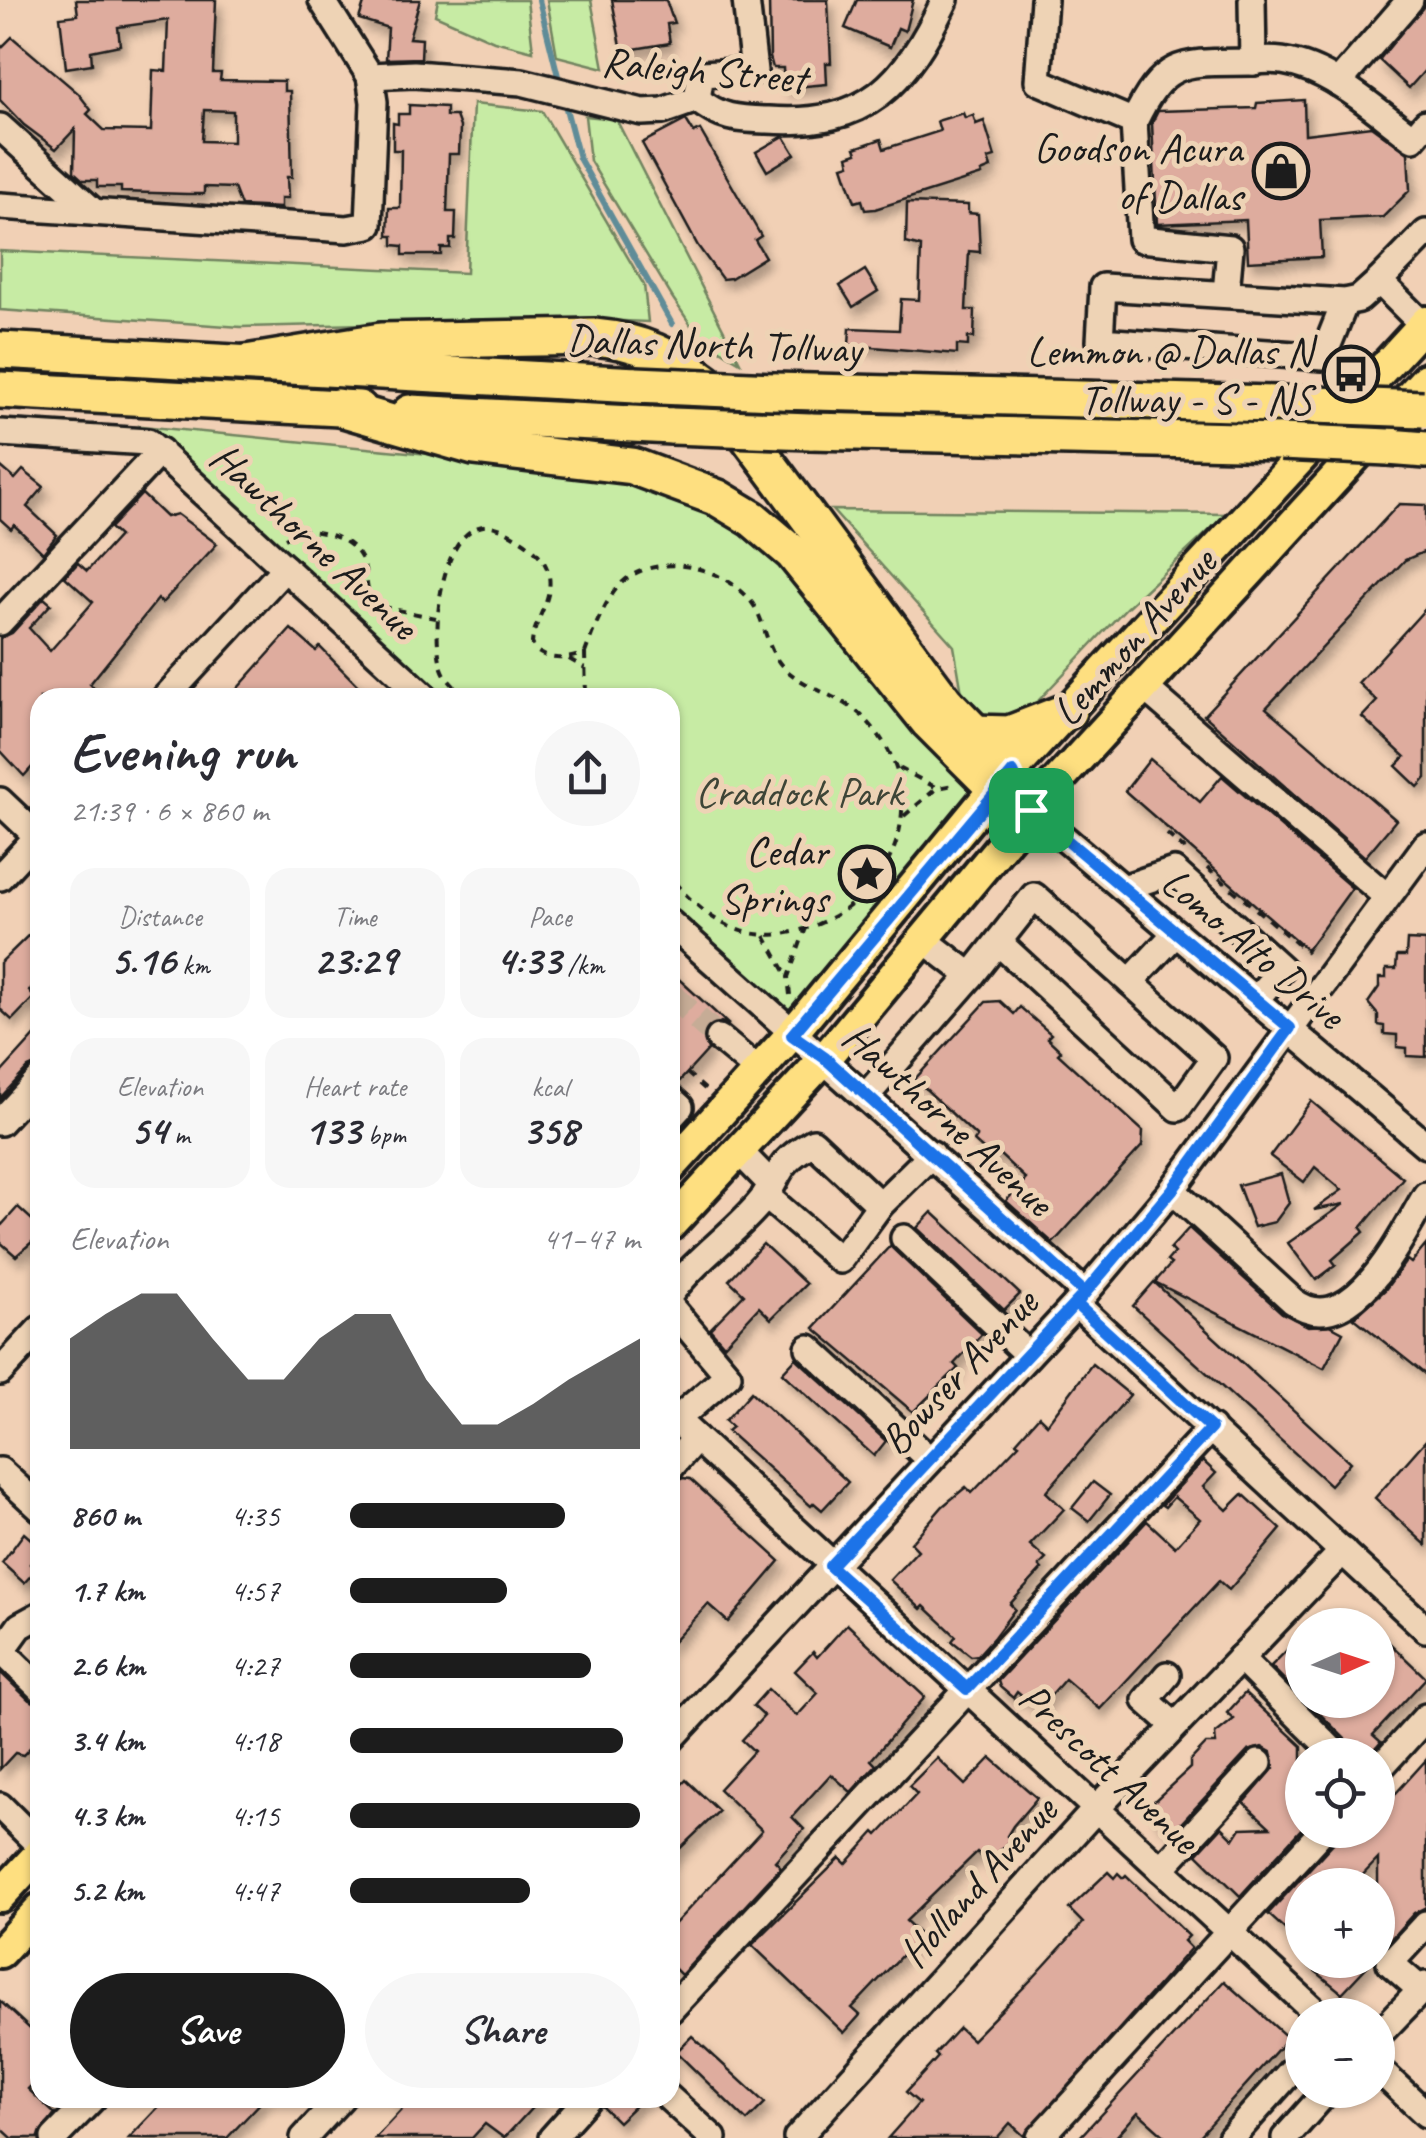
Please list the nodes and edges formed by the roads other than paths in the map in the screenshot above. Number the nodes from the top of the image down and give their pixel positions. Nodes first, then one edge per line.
1 (322, 0) edge
2 (746, 0) edge
3 (945, 0) edge
4 (1044, 0) edge
5 (1252, 0) edge
6 (1410, 0) edge
7 (1253, 62) junction
8 (370, 76) junction
9 (1338, 83) junction
10 (697, 100) junction
11 (1134, 122) junction
12 (0, 127) edge
13 (1422, 137) edge
14 (0, 206) edge
15 (94, 212) junction
16 (1426, 233) edge
17 (1379, 281) junction
18 (1226, 293) junction
19 (1345, 302) junction
20 (1425, 326) edge
21 (0, 350) edge
22 (246, 363) junction
23 (0, 390) edge
24 (1425, 399) edge
25 (337, 407) junction
26 (0, 432) edge
27 (154, 447) junction
28 (1426, 450) edge
29 (285, 568) junction
30 (0, 622) edge
31 (174, 688) edge
32 (415, 688) edge
33 (1145, 688) junction
34 (1068, 711) junction
35 (973, 733) junction
36 (993, 781) junction
37 (0, 801) edge
38 (1031, 810) junction
39 (30, 829) edge
40 (1426, 845) edge
41 (30, 846) edge
42 (0, 876) edge
43 (1123, 888) junction
44 (1386, 896) junction
45 (680, 931) edge
46 (1176, 932) junction
47 (922, 939) junction
48 (998, 942) junction
49 (971, 976) junction
50 (1130, 982) junction
51 (1256, 999) junction
52 (790, 1021) junction
53 (1290, 1028) junction
54 (719, 1038) tunnel mouth
55 (825, 1058) junction
56 (759, 1071) junction
57 (30, 1090) edge
58 (867, 1095) junction
59 (0, 1122) edge
60 (1426, 1145) edge
61 (739, 1151) junction
62 (932, 1154) junction
63 (680, 1157) edge
64 (768, 1189) junction
65 (1172, 1190) junction
66 (1426, 1195) edge
67 (880, 1204) junction
68 (680, 1214) edge
69 (904, 1238) dead end
70 (680, 1281) edge
71 (1080, 1299) junction
72 (680, 1318) edge
73 (30, 1340) edge
74 (809, 1348) dead end
75 (1028, 1355) junction
76 (0, 1372) edge
77 (680, 1412) edge
78 (680, 1423) edge
79 (1211, 1428) junction
80 (696, 1438) junction
81 (680, 1456) edge
82 (930, 1460) junction
83 (0, 1471) edge
84 (30, 1499) edge
85 (1343, 1551) junction
86 (830, 1566) junction
87 (30, 1620) edge
88 (1426, 1628) edge
89 (1240, 1658) junction
90 (1167, 1675) dead end
91 (30, 1678) edge
92 (967, 1689) junction
93 (1426, 1717) edge
94 (1174, 1725) junction
95 (680, 1729) edge
96 (1320, 1738) edge
97 (1395, 1751) edge
98 (1260, 1763) dead end
99 (0, 1806) edge
100 (1096, 1809) junction
101 (30, 1838) edge
102 (1307, 1848) edge
103 (30, 1861) edge
104 (1161, 1869) junction
105 (0, 1896) edge
106 (1426, 1924) edge
107 (30, 1927) edge
108 (1230, 1932) junction
109 (0, 1952) edge
110 (1424, 1988) edge
111 (1301, 1998) edge
112 (680, 1999) edge
113 (1395, 2018) edge
114 (1285, 2078) edge
115 (1395, 2085) edge
116 (83, 2108) edge
117 (332, 2108) edge
118 (579, 2108) edge
119 (680, 2108) edge
120 (1312, 2108) edge
121 (1426, 2114) edge
122 (54, 2138) edge
123 (304, 2138) edge
124 (552, 2138) edge
125 (713, 2138) edge
126 (798, 2138) edge
127 (1040, 2138) edge
128 (1231, 2138) edge
129 (1285, 2138) edge

1 - 8 street
2 - 10 street
3 - 10 street, Raleigh Street
4 - 11 street
5 - 7 street
6 - 9 street
7 - 9 street
7 - 11 street
8 - 10 street, Raleigh Street
8 - 15 street
9 - 13 street
11 - 18 street
12 - 15 street
14 - 15 street
16 - 17 street
17 - 19 street
17 - 20 street
18 - 19 street
18 - 19 street
20 - 34 main road, Lemmon Avenue
21 - 22 highway, Dallas North Tollway
22 - 24 highway, Dallas North Tollway, bridge
22 - 35 highway
23 - 25 highway, Dallas North Tollway
24 - 33 main road, Lemmon Avenue
25 - 28 highway, Dallas North Tollway, bridge
25 - 36 highway
26 - 27 street
27 - 29 street, Hawthorne Avenue
27 - 30 street
29 - 31 street
29 - 32 street, Hawthorne Avenue
33 - 38 main road, Lemmon Avenue
33 - 44 street
34 - 35 highway
34 - 36 main road, Lemmon Avenue
35 - 36 highway
36 - 38 street, Lomo Alto Drive
36 - 52 main road, Lemmon Avenue
37 - 39 street
38 - 43 street, Lomo Alto Drive
38 - 47 main road, Lemmon Avenue
40 - 44 street, Bowser Avenue
41 - 42 street
43 - 46 street, Lomo Alto Drive
43 - 51 street
44 - 53 street, Bowser Avenue
45 - 52 street, Hawthorne Avenue
46 - 50 street
46 - 51 street, Lomo Alto Drive
47 - 49 street
47 - 55 main road, Lemmon Avenue
48 - 49 street
48 - 50 street
48 - 50 street
49 - 58 street
51 - 53 street, Lomo Alto Drive
52 - 55 street, Hawthorne Avenue
52 - 56 main road, Lemmon Avenue
53 - 60 street, Lomo Alto Drive
53 - 65 street, Bowser Avenue
54 - 56 street
55 - 58 street, Hawthorne Avenue
55 - 61 main road, Lemmon Avenue
56 - 63 main road, Lemmon Avenue
57 - 59 street
58 - 62 street, Hawthorne Avenue
61 - 64 street
61 - 68 main road, Lemmon Avenue
62 - 67 street
62 - 71 street, Hawthorne Avenue
64 - 67 street
64 - 67 street
64 - 70 street
65 - 66 street
65 - 71 street, Bowser Avenue
69 - 75 street
71 - 75 street, Bowser Avenue
71 - 79 street, Hawthorne Avenue
72 - 77 street
73 - 76 street
74 - 82 street
75 - 82 street, Bowser Avenue
78 - 80 street, Prescott Avenue
79 - 85 street, Hawthorne Avenue
79 - 92 street
80 - 81 street
80 - 86 street, Prescott Avenue
82 - 86 street, Bowser Avenue
83 - 84 street
85 - 88 street, Hawthorne Avenue
85 - 89 street, Holland Avenue
86 - 92 street, Prescott Avenue
86 - 95 street, Bowser Avenue
87 - 91 street
89 - 94 street, Holland Avenue
89 - 96 street
90 - 94 street
92 - 100 street, Prescott Avenue
92 - 112 street
93 - 97 street
94 - 100 street, Holland Avenue
98 - 104 street
99 - 101 street
100 - 104 street, Prescott Avenue
100 - 126 street, Holland Avenue
102 - 108 street
103 - 105 main road
104 - 108 street, Prescott Avenue
106 - 110 street
107 - 109 main road
108 - 111 street, Prescott Avenue
108 - 127 street
110 - 113 street
114 - 128 street
115 - 121 street
116 - 122 street
117 - 123 street
118 - 124 street
119 - 125 street
120 - 129 street

